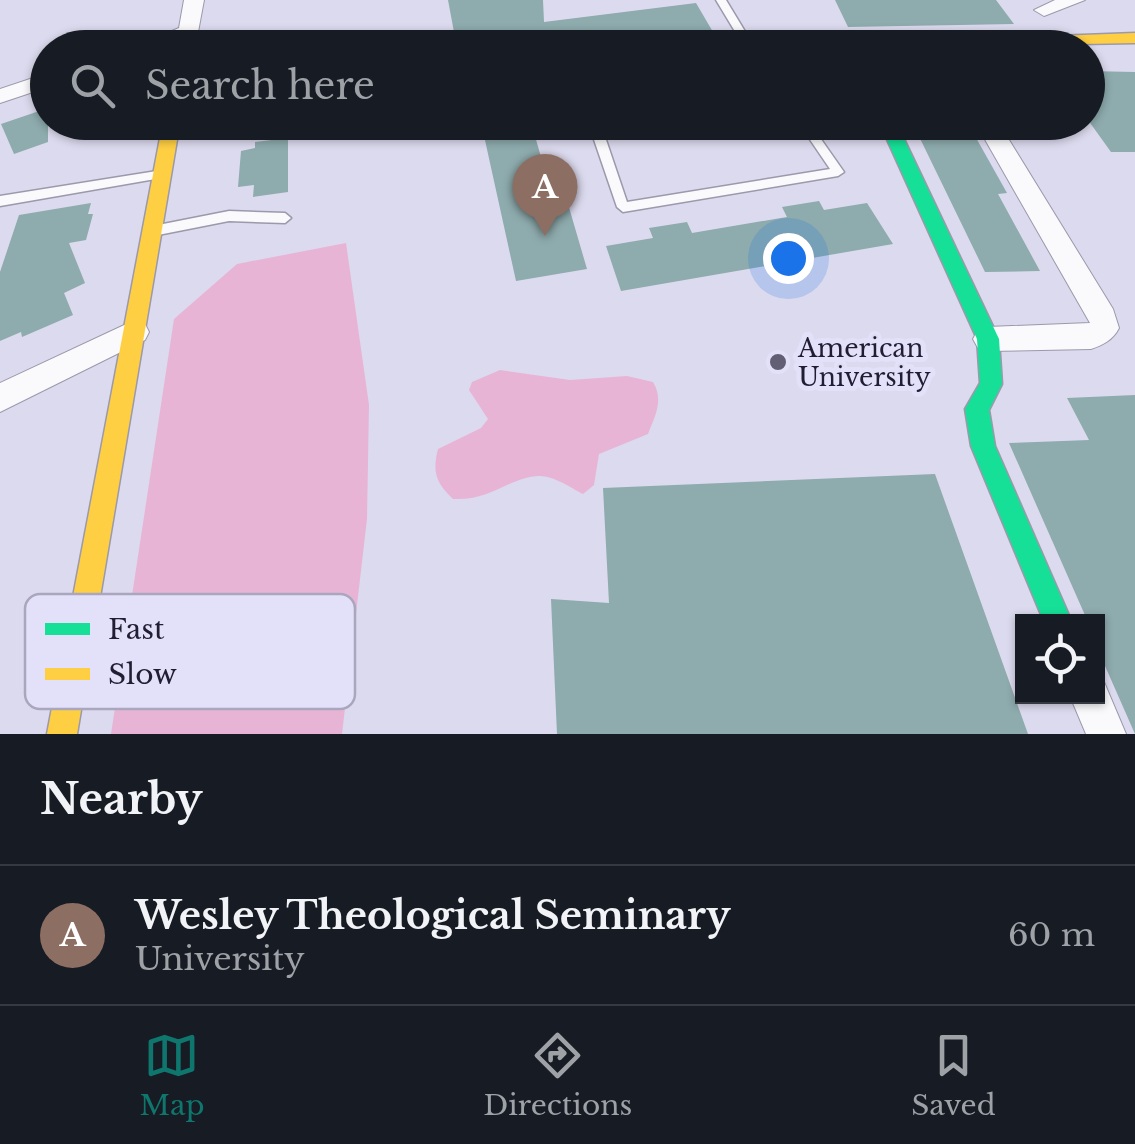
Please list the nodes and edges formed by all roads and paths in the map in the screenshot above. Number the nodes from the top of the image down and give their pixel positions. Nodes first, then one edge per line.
1 (194, 0) edge
2 (721, 0) edge
3 (1075, 0) edge
4 (1044, 10) dead end
5 (189, 30) edge
6 (740, 30) edge
7 (1135, 38) edge
8 (1105, 39) edge
9 (30, 86) edge
10 (0, 96) edge
11 (169, 140) edge
12 (600, 140) edge
13 (816, 140) edge
14 (895, 140) edge
15 (996, 140) edge
16 (163, 174) junction
17 (0, 201) edge
18 (286, 218) dead end
19 (153, 231) junction
20 (134, 332) junction
21 (988, 339) junction
22 (0, 398) edge
23 (87, 594) edge
24 (1055, 614) edge
25 (1093, 704) edge
26 (66, 709) edge
27 (62, 734) edge
28 (1106, 734) edge

1 - 5 street
2 - 6 lane
3 - 4 street
7 - 8 street
9 - 10 street
11 - 16 street
12 - 13 lane
14 - 21 street
15 - 21 street
16 - 17 lane
16 - 19 street
18 - 19 lane
19 - 20 street
20 - 22 street
20 - 23 street
21 - 24 street
25 - 28 street
26 - 27 street

